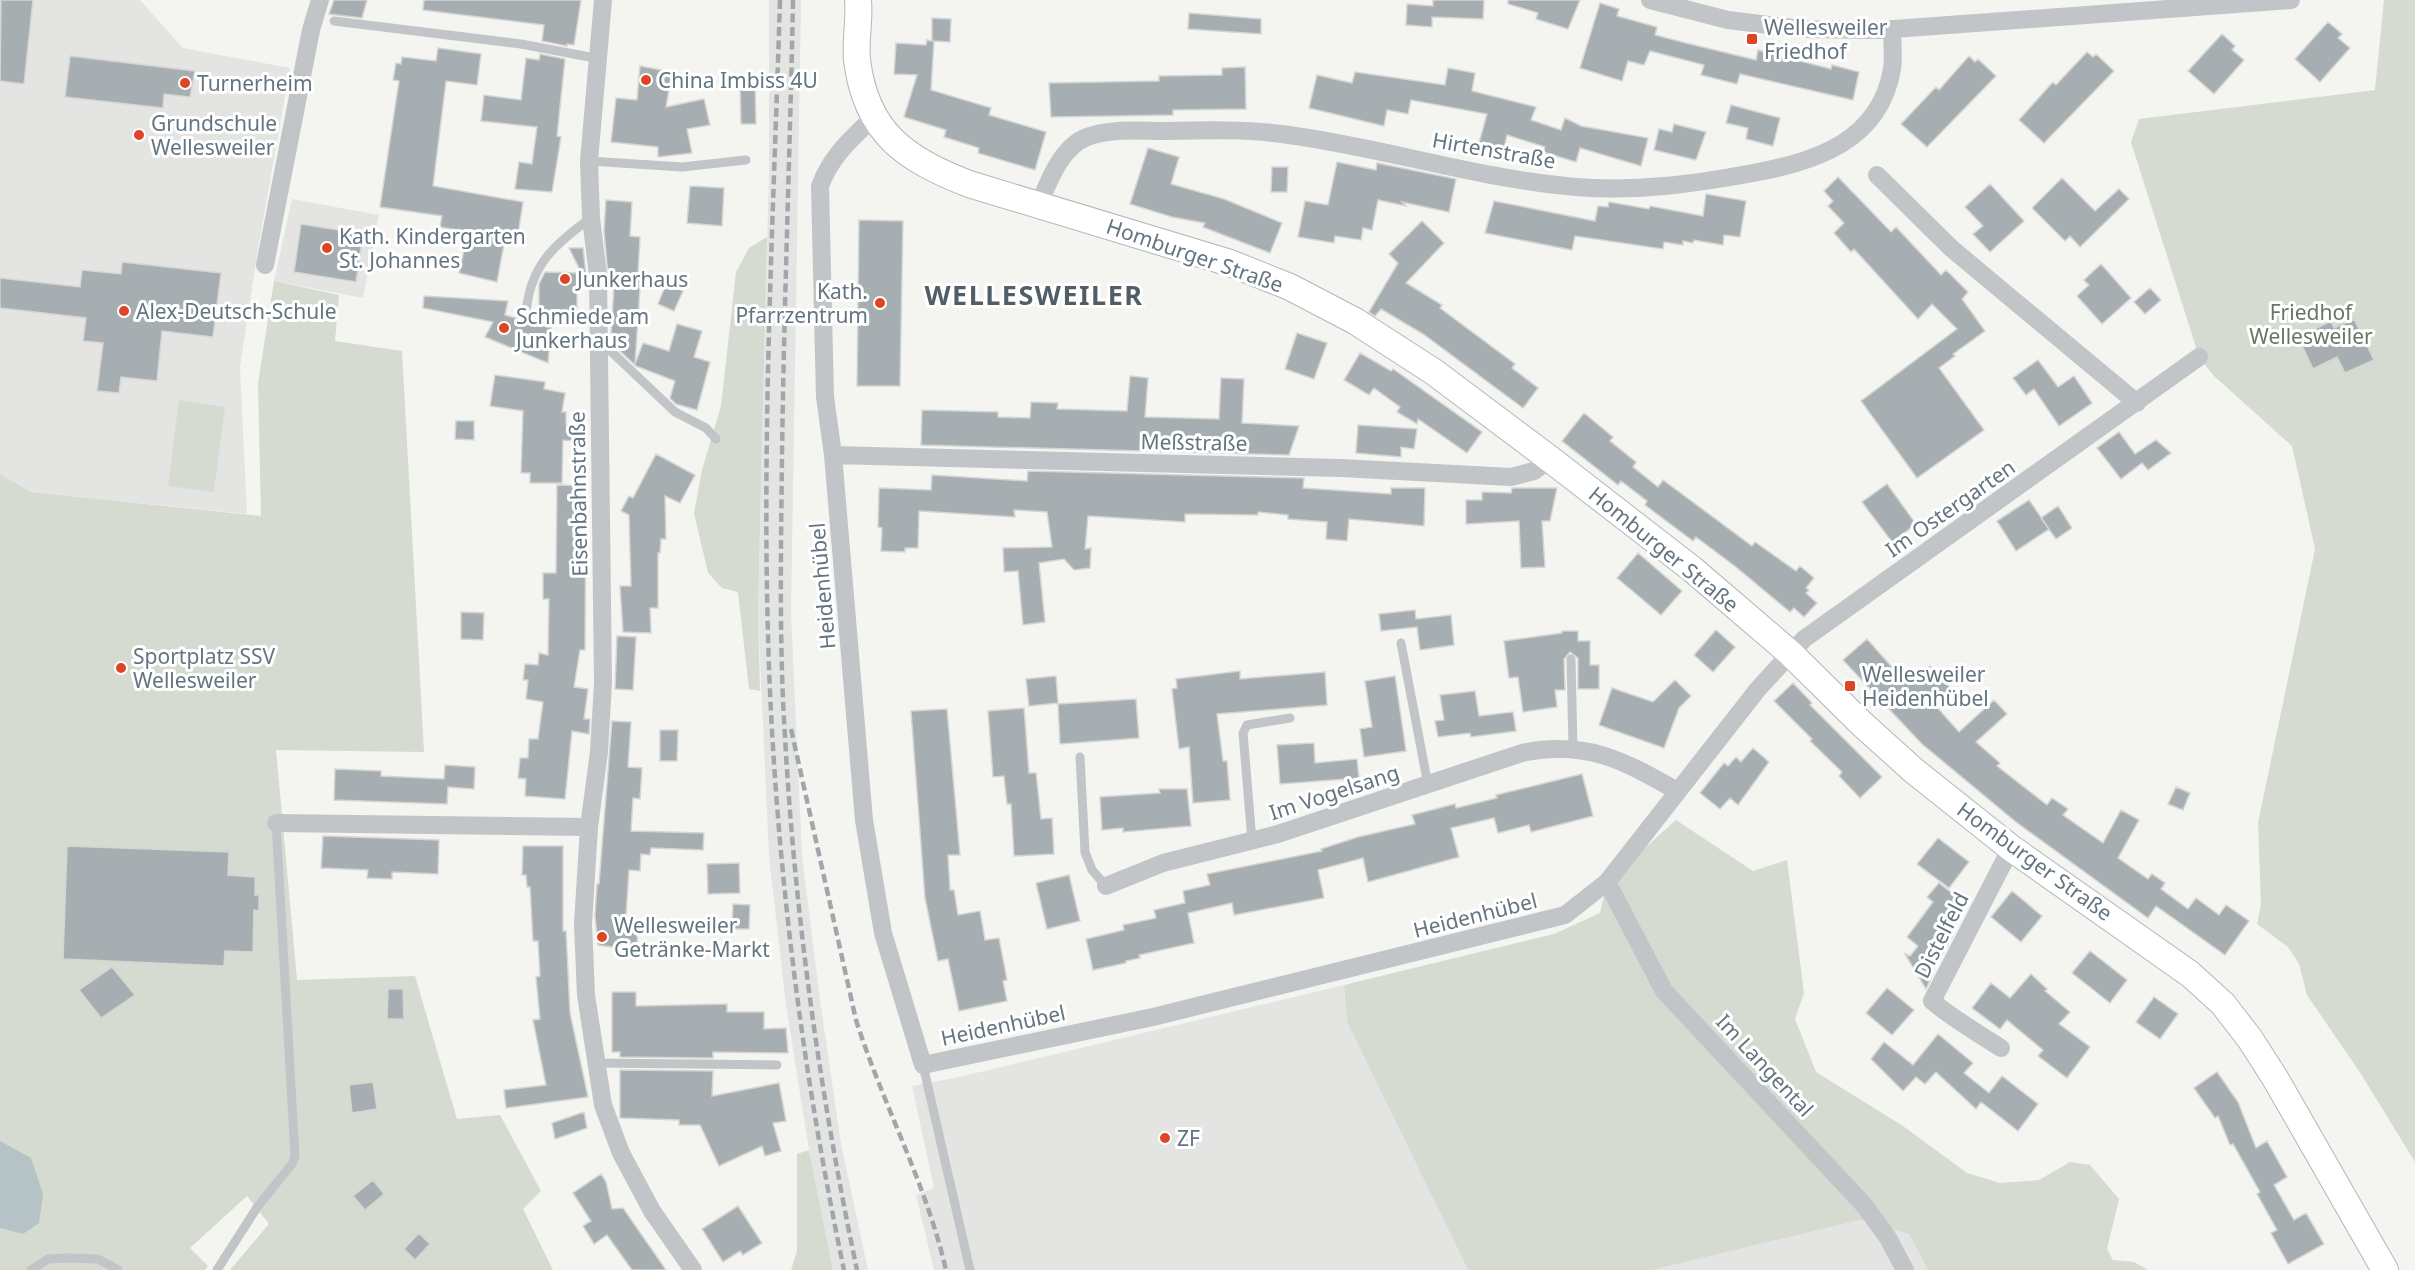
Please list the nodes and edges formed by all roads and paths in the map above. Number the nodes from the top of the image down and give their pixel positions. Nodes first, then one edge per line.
1 (320, 0) edge
2 (603, 0) edge
3 (858, 0) edge
4 (1650, 0) edge
5 (2291, 0) edge
6 (334, 21) dead end
7 (1892, 30) junction
8 (600, 59) junction
9 (874, 117) junction
10 (589, 160) junction
11 (746, 160) dead end
12 (1877, 175) dead end
13 (1039, 204) junction
14 (591, 218) junction
15 (265, 265) dead end
16 (526, 315) dead end
17 (598, 339) junction
18 (2199, 357) dead end
19 (2137, 403) junction
20 (716, 439) dead end
21 (833, 455) junction
22 (1550, 459) junction
23 (1401, 643) dead end
24 (1790, 653) junction
25 (1571, 659) dead end
26 (1290, 718) dead end
27 (1573, 748) junction
28 (1080, 757) dead end
29 (1429, 786) junction
30 (1677, 791) junction
31 (276, 823) joint
32 (589, 827) junction
33 (1252, 841) junction
34 (2011, 848) junction
35 (1607, 882) junction
36 (1106, 886) joint
37 (2001, 1048) dead end
38 (595, 1062) junction
39 (777, 1065) dead end
40 (923, 1065) junction
41 (31, 1270) edge
42 (118, 1270) edge
43 (217, 1270) edge
44 (693, 1270) edge
45 (970, 1270) edge
46 (1905, 1270) edge
47 (2385, 1270) edge

1 - 15 street
2 - 8 street, Eisenbahnstraße
3 - 9 main road, Homburger Straße
4 - 7 street
5 - 7 street
6 - 8 lane
7 - 13 street, Hirtenstraße
8 - 10 street, Eisenbahnstraße
9 - 13 main road, Homburger Straße
9 - 21 street, Heidenhübel
10 - 11 lane
10 - 14 street, Eisenbahnstraße
12 - 19 street
13 - 22 main road, Homburger Straße
14 - 16 lane
14 - 17 street, Eisenbahnstraße
17 - 20 lane
17 - 32 street, Eisenbahnstraße
18 - 19 street, Im Ostergarten
19 - 24 street, Im Ostergarten
21 - 22 street, Meßstraße
21 - 40 street, Heidenhübel
22 - 24 main road, Homburger Straße
23 - 29 lane, Im Vogelsang
24 - 30 street, Heidenhübel
24 - 34 main road, Homburger Straße
25 - 27 lane
26 - 33 lane, Im Vogelsang
27 - 29 street, Im Vogelsang
27 - 30 street, Im Vogelsang
28 - 36 lane, Im Vogelsang
29 - 33 street, Im Vogelsang
30 - 35 street, Heidenhübel
31 - 32 street
31 - 43 lane
32 - 38 street, Eisenbahnstraße
33 - 36 street, Im Vogelsang
34 - 37 street, Distelfeld
34 - 47 main road, Homburger Straße
35 - 40 street, Heidenhübel
35 - 46 street, Im Langental
38 - 39 lane
38 - 44 street, Eisenbahnstraße
40 - 45 lane
41 - 42 lane

